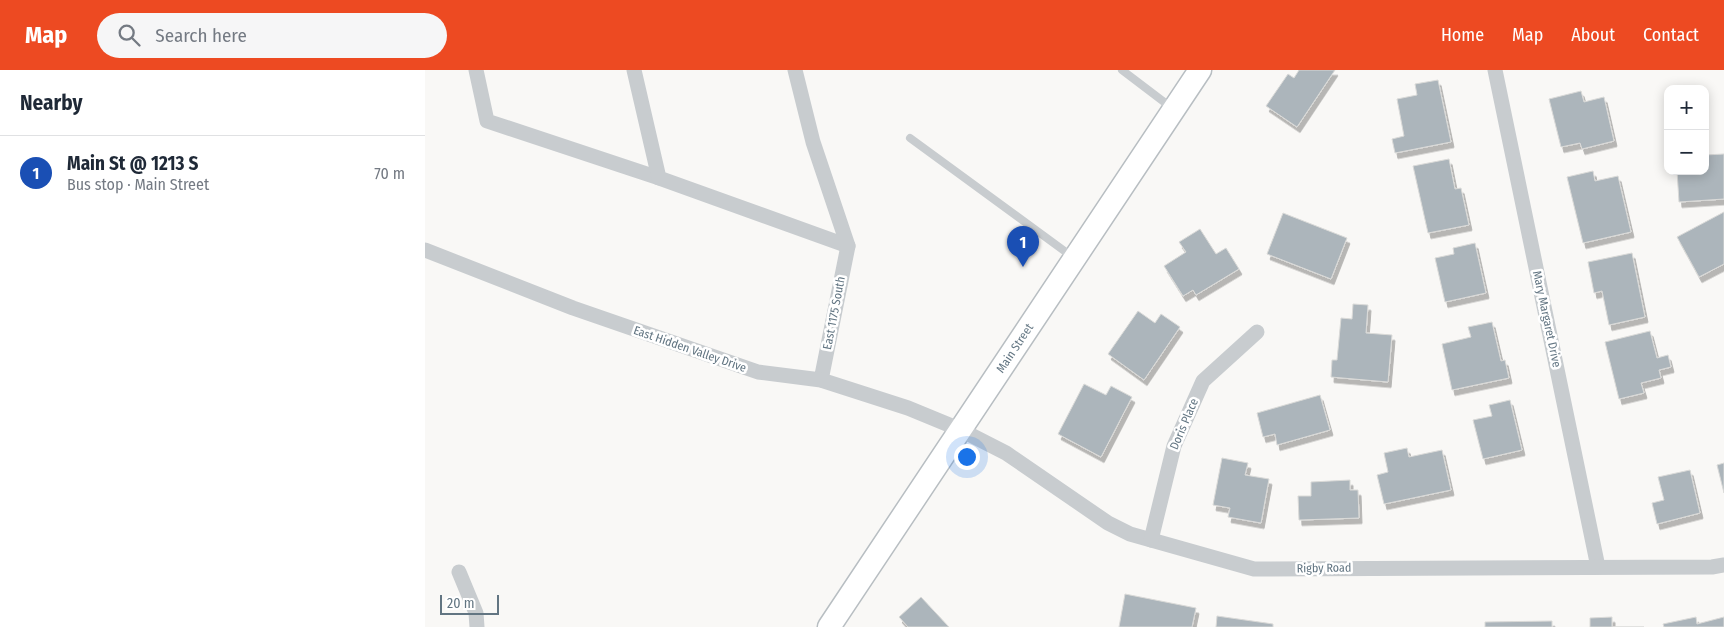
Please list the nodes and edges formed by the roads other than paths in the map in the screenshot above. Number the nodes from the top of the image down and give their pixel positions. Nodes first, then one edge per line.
1 (476, 70) edge
2 (634, 70) edge
3 (795, 70) edge
4 (1122, 70) edge
5 (1200, 70) edge
6 (1495, 70) edge
7 (1173, 109) junction
8 (910, 138) dead end
9 (659, 178) junction
10 (848, 246) junction
11 (425, 250) edge
12 (1074, 258) junction
13 (1257, 332) dead end
14 (821, 380) junction
15 (959, 429) junction
16 (1151, 540) junction
17 (1724, 565) edge
18 (1598, 568) junction
19 (459, 572) dead end
20 (477, 627) edge
21 (829, 627) edge

1 - 9 street
2 - 9 street
3 - 10 street
4 - 7 lane
5 - 7 main road, Main Street
6 - 18 street, Mary Margaret Drive
7 - 12 main road, Main Street
8 - 12 lane
9 - 10 street
10 - 14 street, East 1175 South
11 - 14 street, East Hidden Valley Drive
12 - 15 main road, Main Street
13 - 16 street, Doris Place
14 - 15 street, East Hidden Valley Drive
15 - 16 street, Rigby Road
15 - 21 main road, Main Street
16 - 18 street, Rigby Road
17 - 18 street, Rigby Road
19 - 20 street

